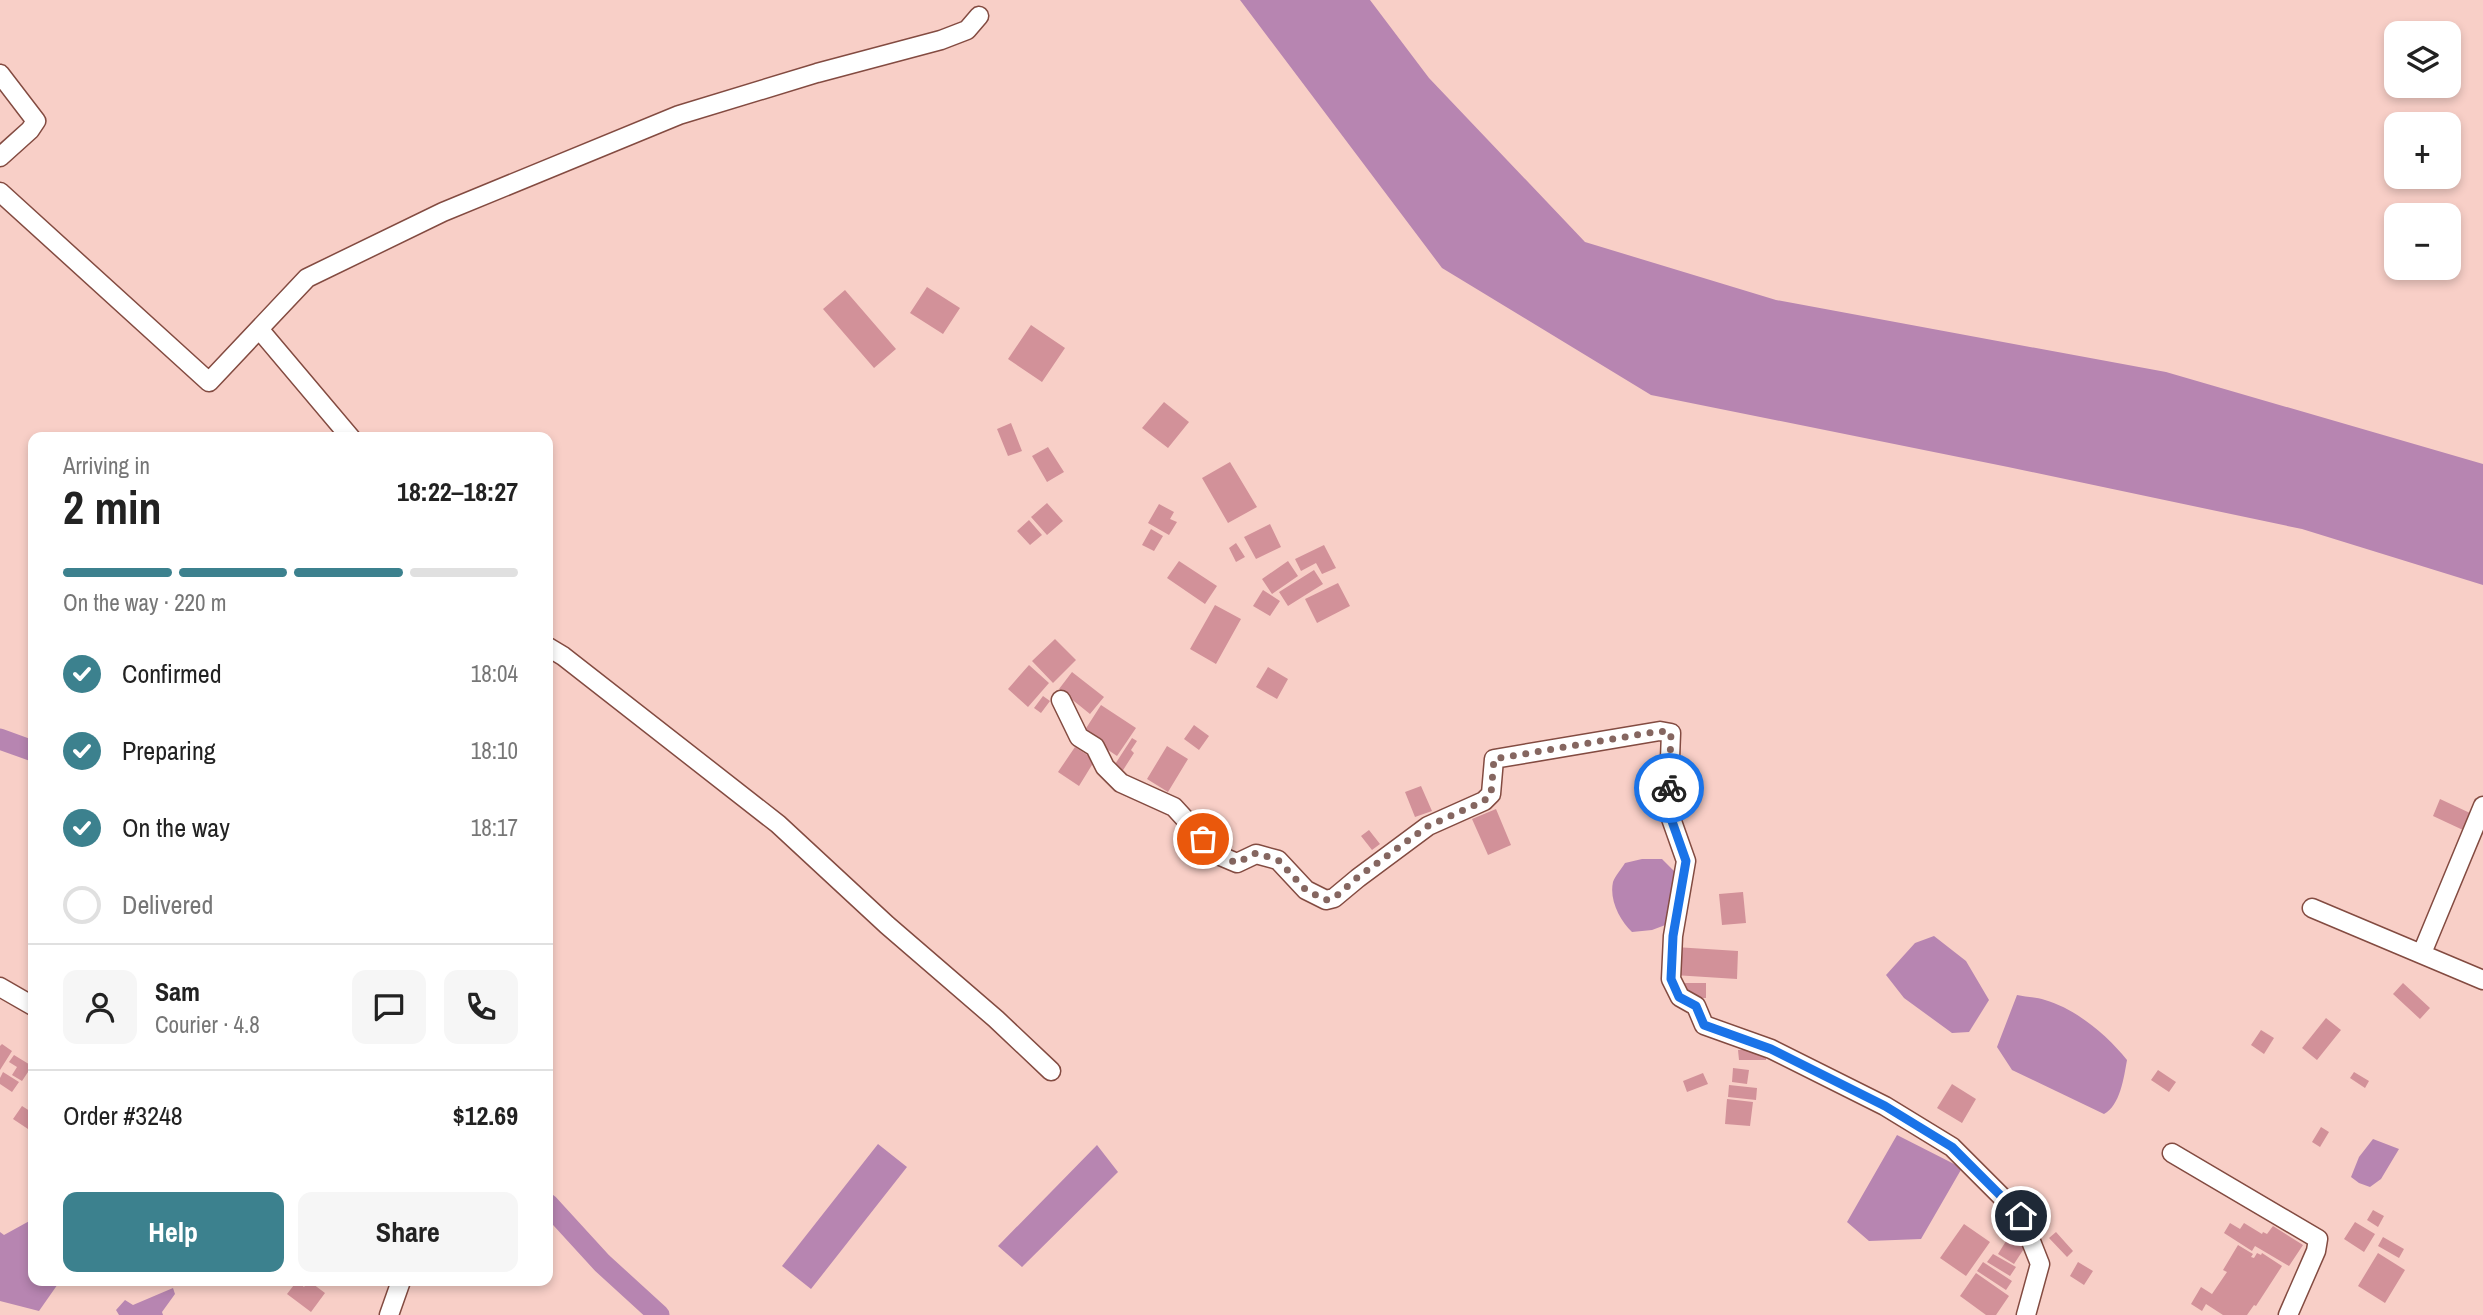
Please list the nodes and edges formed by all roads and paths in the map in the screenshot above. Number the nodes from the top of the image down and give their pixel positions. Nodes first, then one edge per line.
1 (979, 16) dead end
2 (0, 74) edge
3 (0, 157) edge
4 (0, 192) edge
5 (259, 329) junction
6 (346, 432) edge
7 (553, 651) edge
8 (1061, 699) dead end
9 (2483, 806) edge
10 (2312, 908) dead end
11 (2422, 953) junction
12 (2483, 980) edge
13 (0, 987) edge
14 (28, 1003) edge
15 (1051, 1071) dead end
16 (2172, 1153) dead end
17 (399, 1286) edge
18 (390, 1315) edge
19 (2026, 1315) edge
20 (2288, 1315) edge

1 - 5 street
2 - 3 street
4 - 5 street
5 - 6 street
7 - 15 street
8 - 19 street
9 - 11 street
10 - 11 street
11 - 12 street
13 - 14 street
16 - 20 street
17 - 18 street

